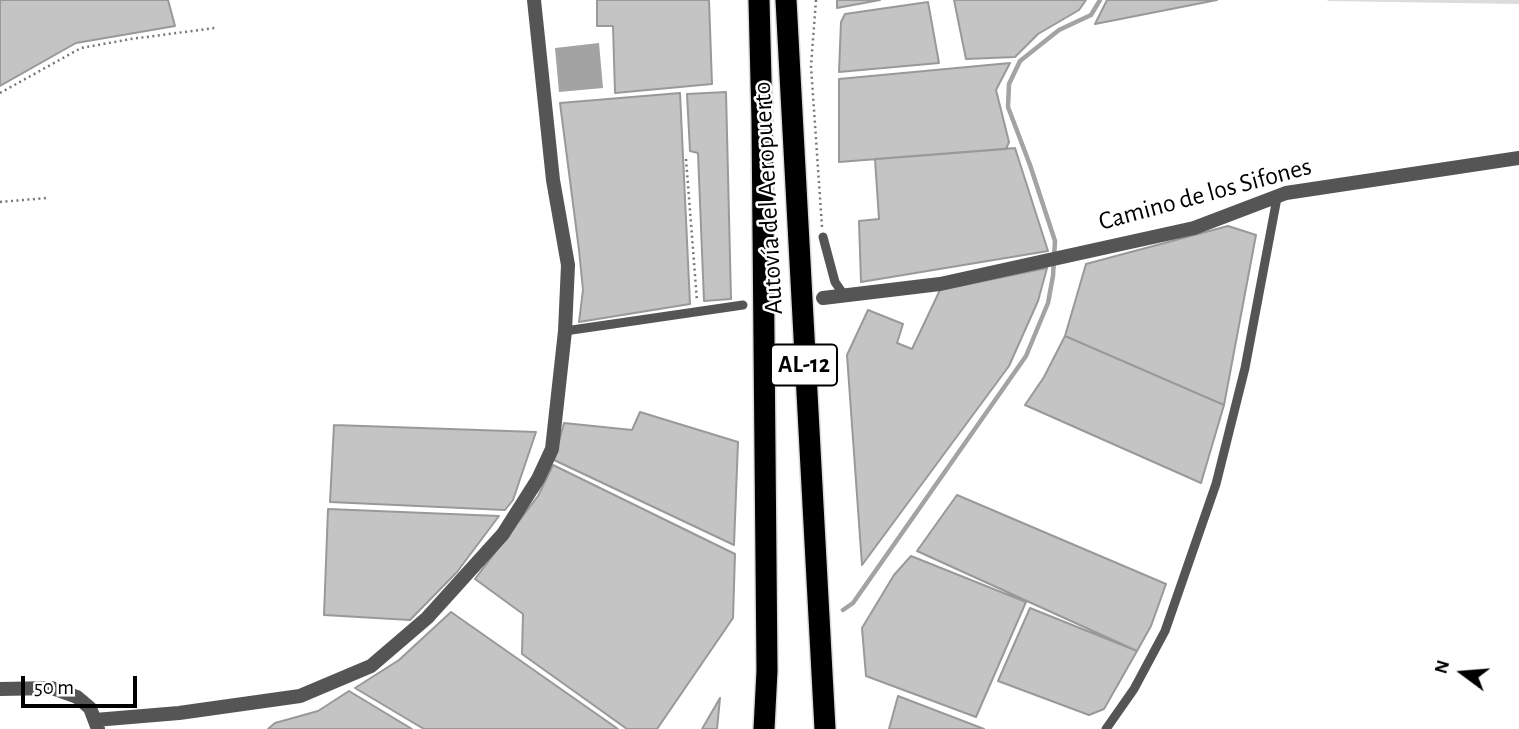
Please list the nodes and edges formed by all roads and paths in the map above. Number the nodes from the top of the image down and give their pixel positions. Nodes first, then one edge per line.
1 (534, 0) edge
2 (759, 0) edge
3 (786, 0) edge
4 (816, 0) edge
5 (215, 28) dead end
6 (0, 93) edge
7 (1519, 158) edge
8 (686, 159) dead end
9 (46, 198) dead end
10 (1277, 198) junction
11 (0, 202) edge
12 (822, 237) joint
13 (844, 295) junction
14 (823, 298) dead end
15 (743, 305) dead end
16 (698, 311) junction
17 (565, 331) junction
18 (0, 689) edge
19 (97, 724) edge
20 (764, 729) edge
21 (825, 729) edge
22 (1107, 729) edge

1 - 17 street
2 - 20 highway, Autovía del Aeropuerto / AL-12
3 - 21 highway, Autovía del Aeropuerto / AL-12
4 - 12 path
5 - 6 path
7 - 10 street, Camino de los Sifones
8 - 16 path
9 - 11 path
10 - 13 street, Camino de los Sifones
10 - 22 lane
12 - 13 lane
13 - 14 street, Camino de los Sifones
15 - 16 lane
16 - 17 lane
17 - 19 street
18 - 19 street

